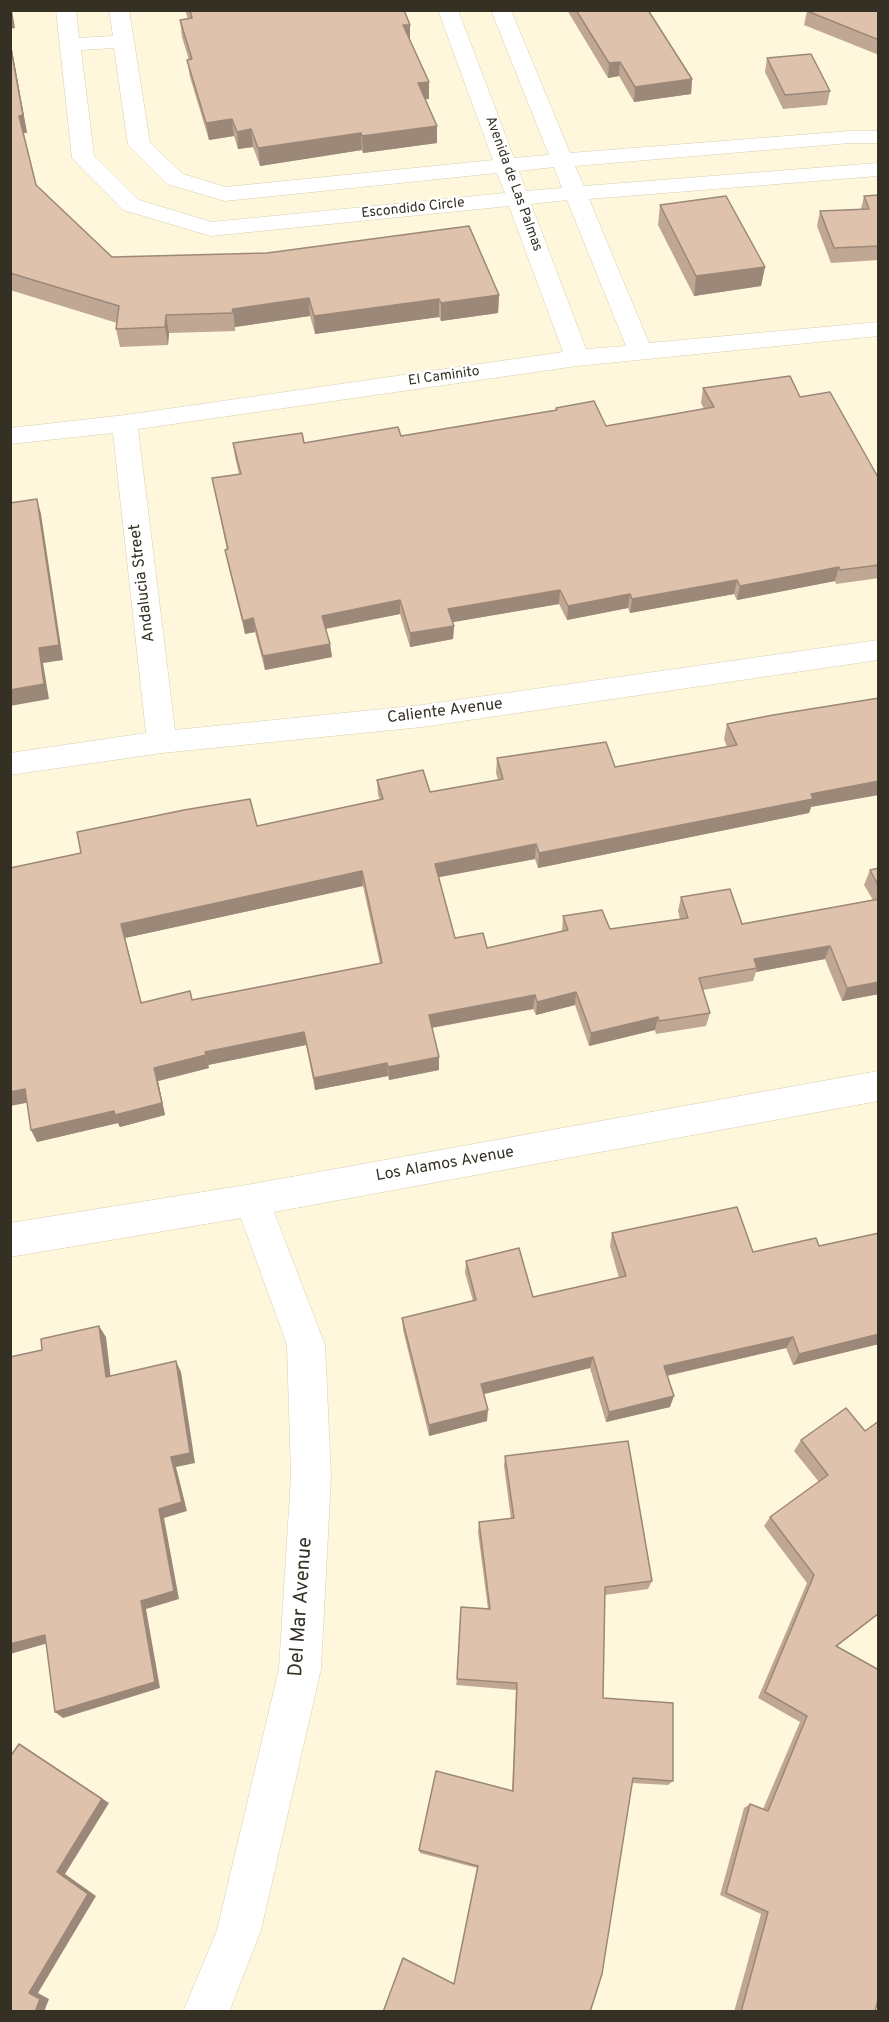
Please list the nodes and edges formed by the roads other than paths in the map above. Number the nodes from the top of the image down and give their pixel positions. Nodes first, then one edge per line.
1 (66, 10) edge
2 (119, 10) edge
3 (448, 10) edge
4 (501, 10) edge
5 (123, 41) junction
6 (70, 45) junction
7 (879, 137) edge
8 (563, 160) junction
9 (507, 166) junction
10 (879, 169) edge
11 (575, 193) junction
12 (518, 199) junction
13 (879, 329) edge
14 (640, 351) junction
15 (578, 358) junction
16 (124, 423) junction
17 (10, 436) edge
18 (879, 650) edge
19 (162, 742) junction
20 (10, 764) edge
21 (879, 1086) edge
22 (252, 1200) junction
23 (10, 1240) edge
24 (206, 2012) edge

1 - 6 street, Escondido Circle
2 - 5 street, Escondido Circle
3 - 9 street, Avenida de Las Palmas
4 - 8 street
5 - 6 street
5 - 9 street, Escondido Circle
6 - 12 street, Escondido Circle
7 - 8 street, Escondido Circle
8 - 9 street, Escondido Circle
8 - 11 street
9 - 12 street, Avenida de Las Palmas
10 - 11 street, Escondido Circle
11 - 12 street, Escondido Circle
11 - 14 street
12 - 15 street, Avenida de Las Palmas
13 - 14 street, El Caminito
14 - 15 street, El Caminito
15 - 16 street, El Caminito
16 - 17 street, El Caminito
16 - 19 street, Andalucia Street
18 - 19 street, Caliente Avenue
19 - 20 street, Caliente Avenue
21 - 22 street, Los Alamos Avenue
22 - 23 street, Los Alamos Avenue
22 - 24 street, Del Mar Avenue

